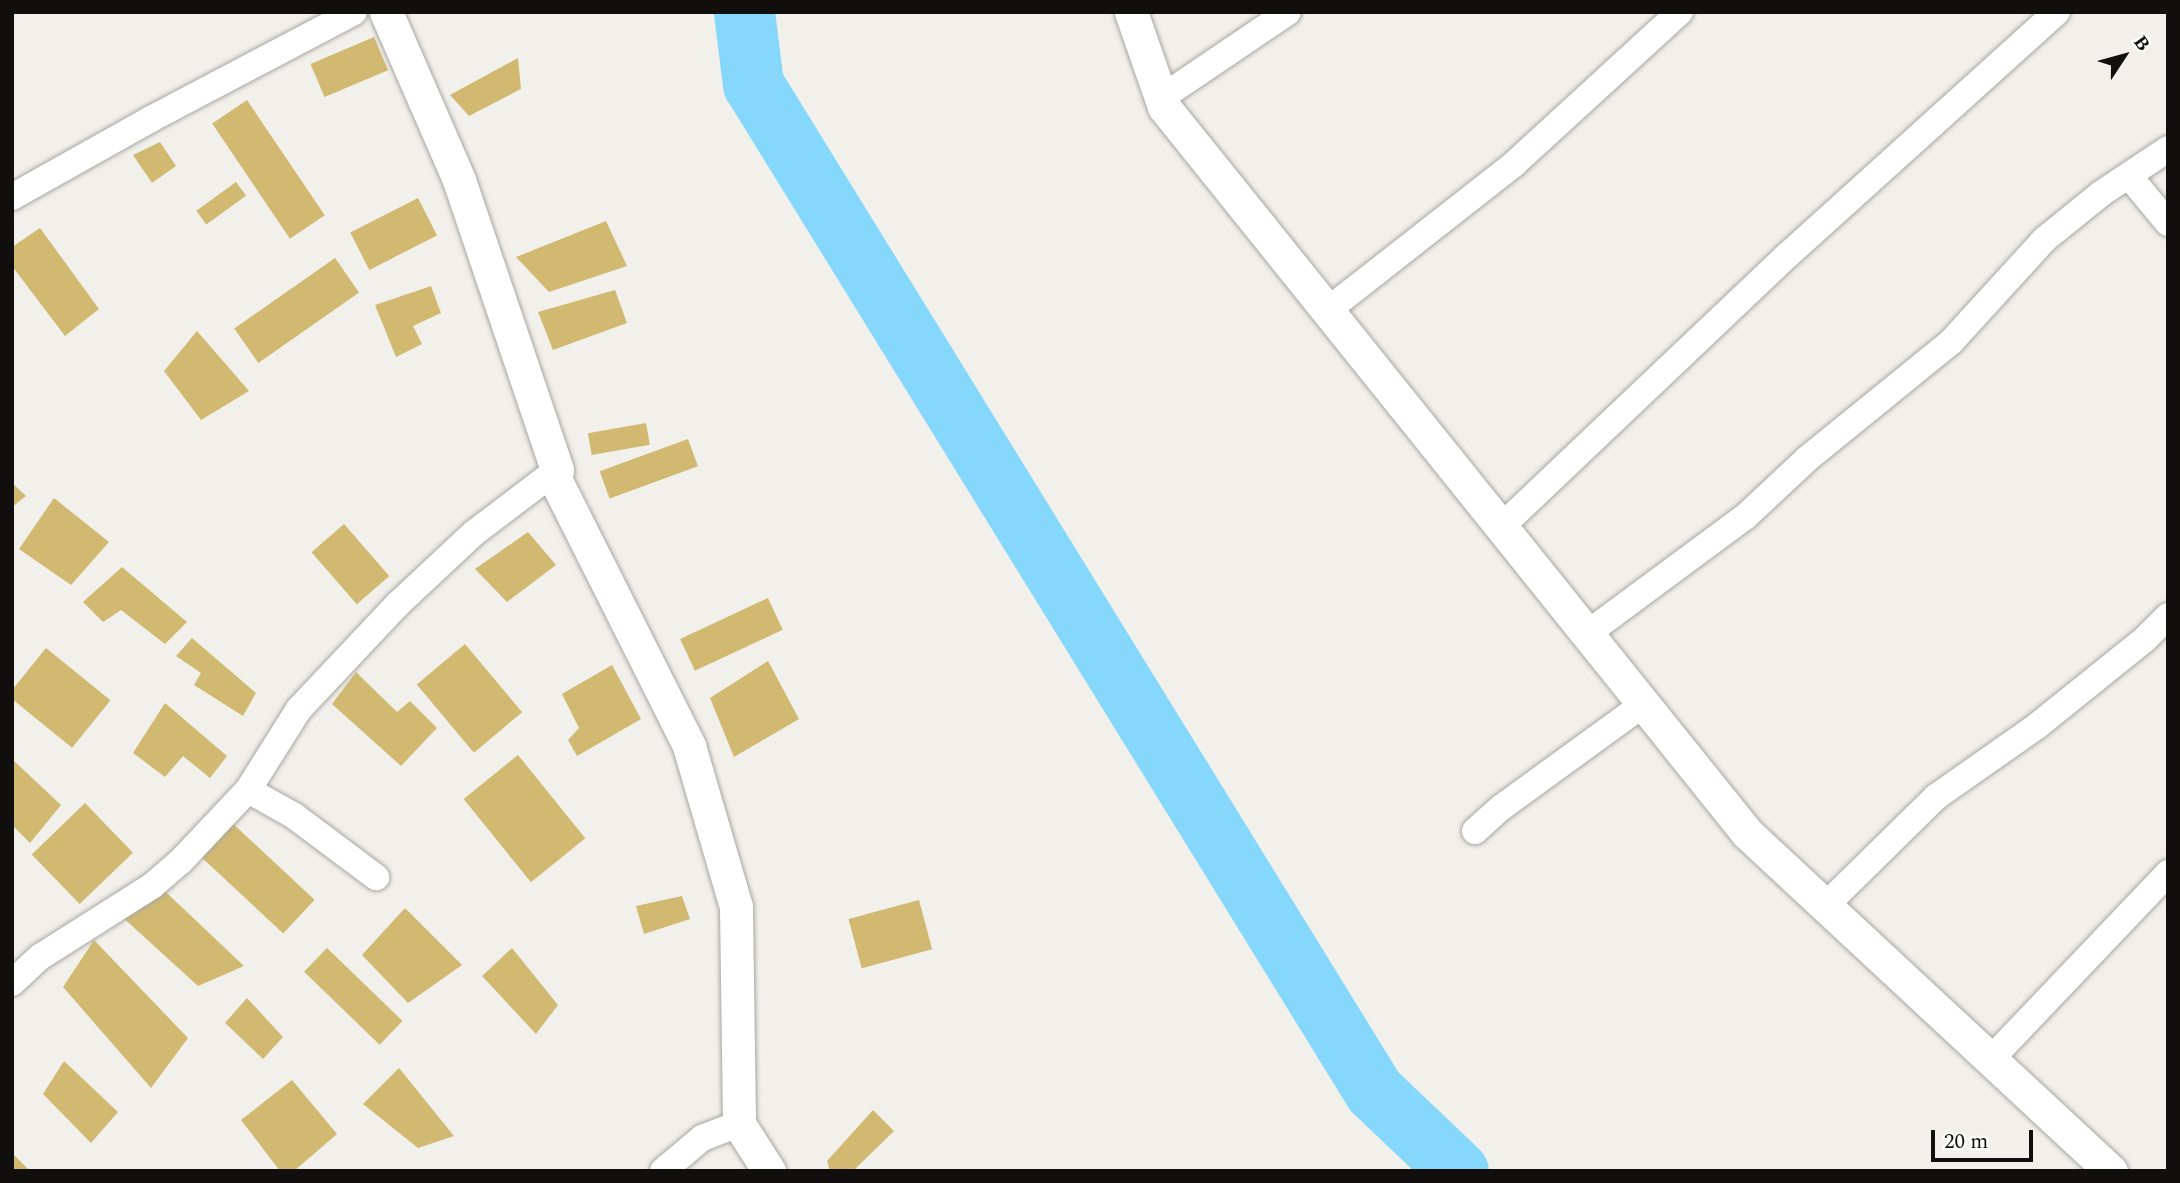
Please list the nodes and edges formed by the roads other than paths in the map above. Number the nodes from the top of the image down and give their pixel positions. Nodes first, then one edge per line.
1 (354, 12) edge
2 (386, 12) edge
3 (1131, 12) edge
4 (1288, 12) edge
5 (1680, 12) edge
6 (2057, 12) edge
7 (1161, 98) junction
8 (2168, 149) edge
9 (2129, 176) junction
10 (12, 197) edge
11 (2168, 223) edge
12 (1328, 310) junction
13 (557, 470) junction
14 (1502, 526) junction
15 (2168, 616) edge
16 (1588, 634) junction
17 (1644, 704) junction
18 (248, 790) junction
19 (1475, 831) dead end
20 (2168, 873) edge
21 (376, 877) dead end
22 (1826, 905) junction
23 (12, 983) edge
24 (1991, 1059) junction
25 (739, 1124) junction
26 (663, 1171) edge
27 (769, 1171) edge
28 (2111, 1171) edge

1 - 10 street
2 - 13 street
3 - 7 street
4 - 7 street
5 - 12 street
6 - 14 street
7 - 12 street
8 - 9 street
9 - 11 street
9 - 16 street
12 - 14 street
13 - 18 street
13 - 25 street
14 - 16 street
15 - 22 street
16 - 17 street
17 - 19 street
17 - 22 street
18 - 21 street
18 - 23 street
20 - 24 street
22 - 24 street
24 - 28 street
25 - 26 street
25 - 27 street

